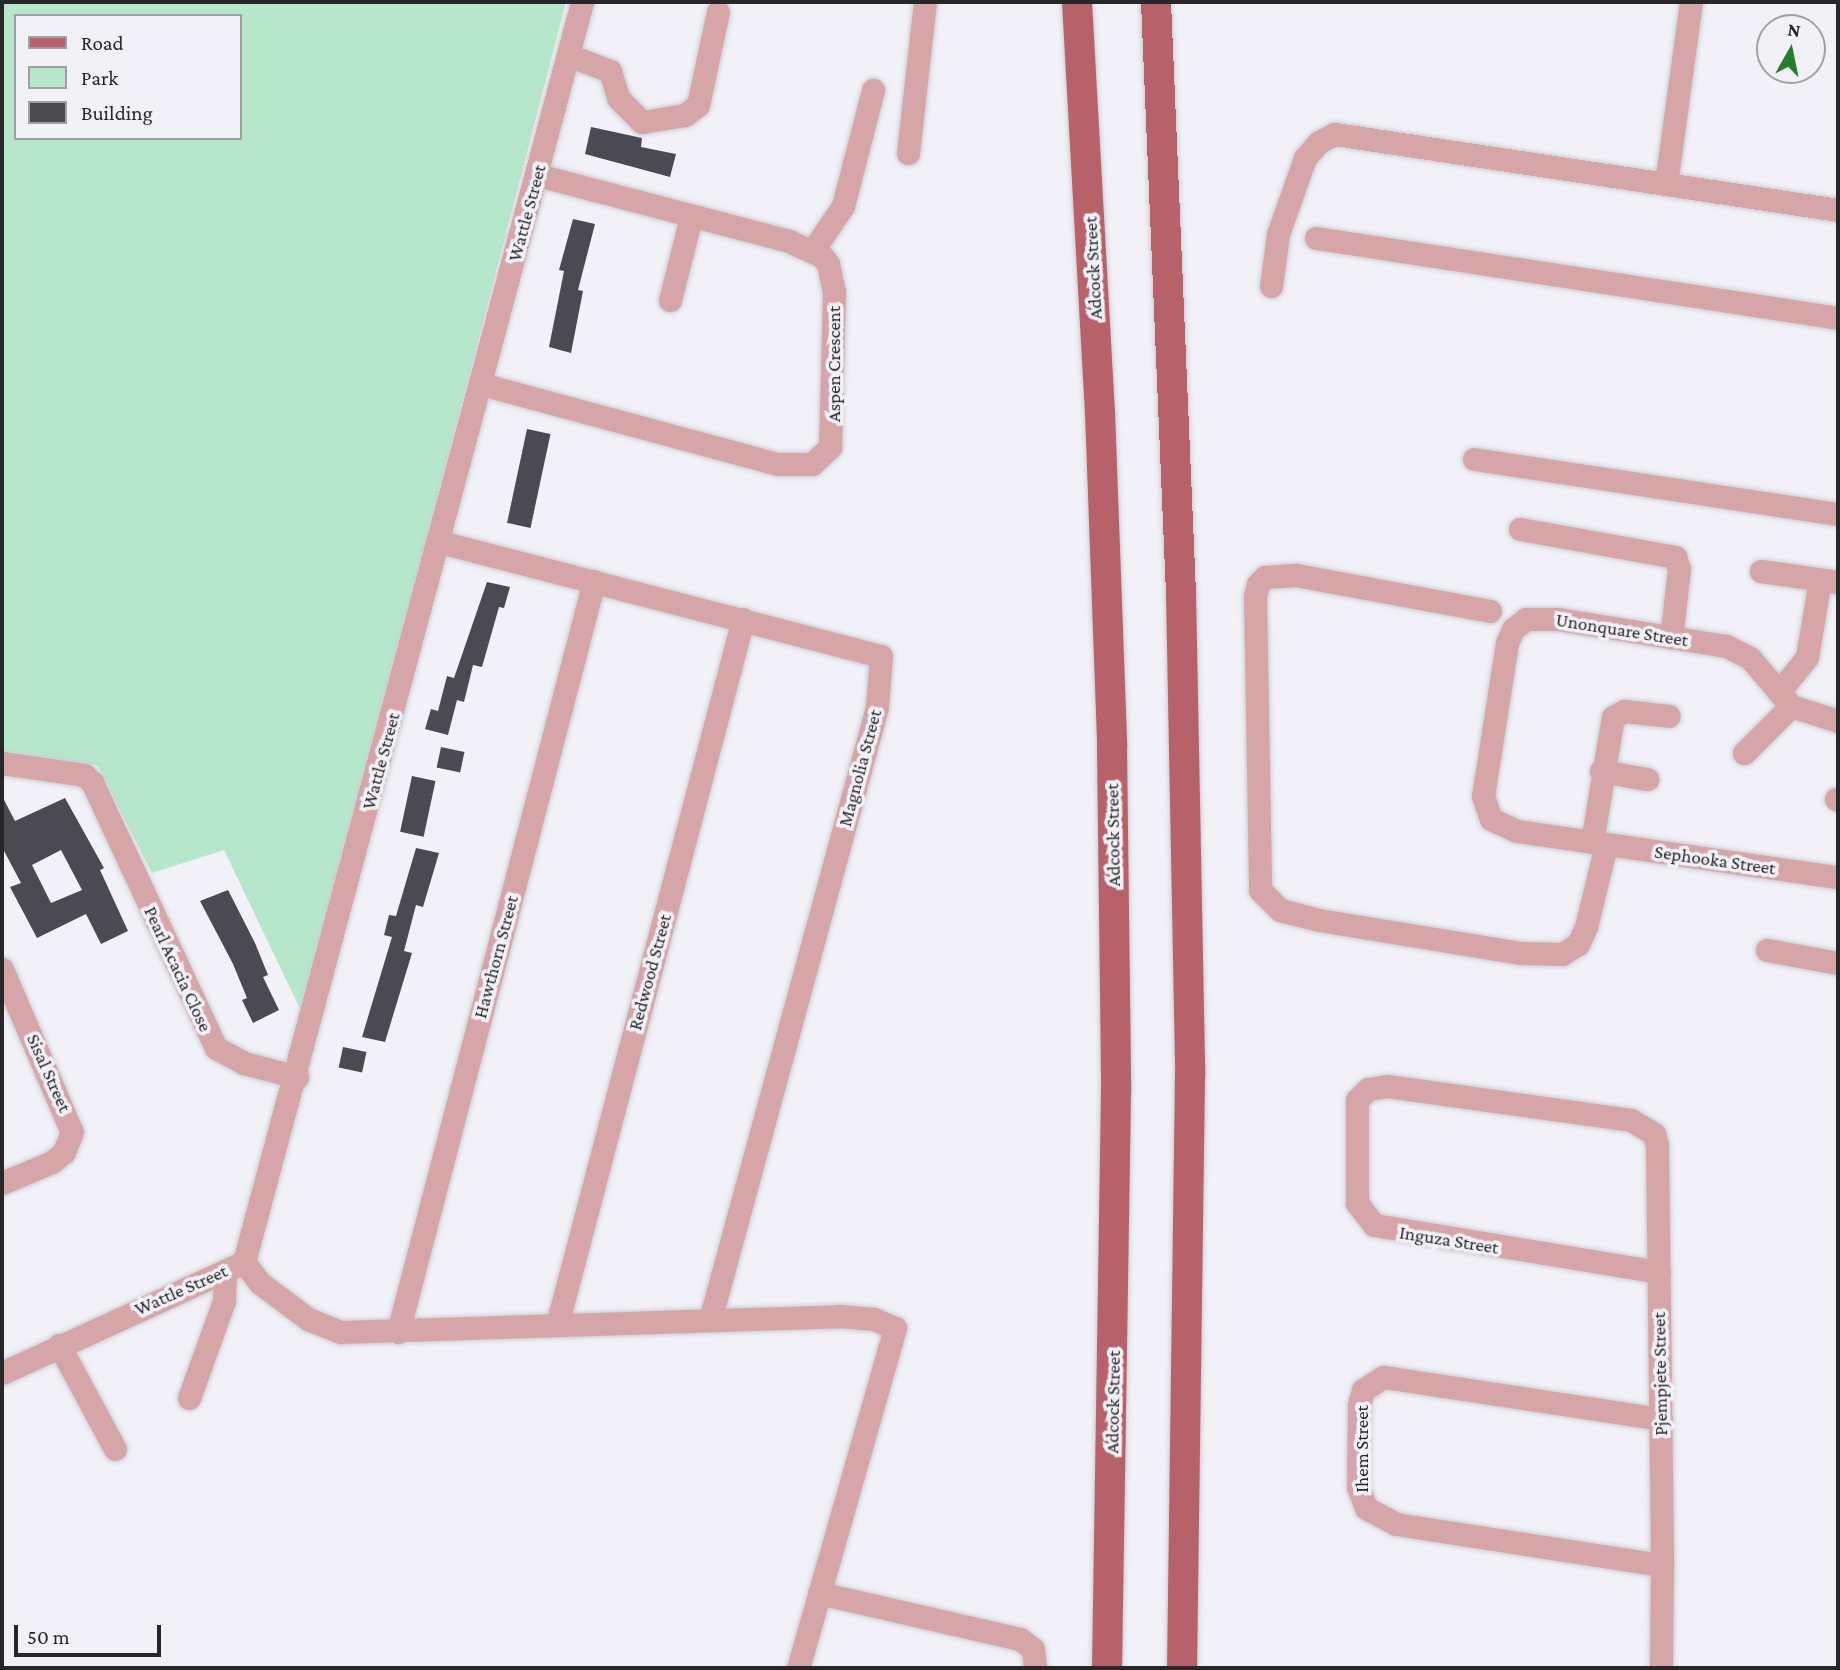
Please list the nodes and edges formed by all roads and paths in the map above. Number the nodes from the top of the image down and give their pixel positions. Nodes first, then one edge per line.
1 (582, 2) edge
2 (925, 2) edge
3 (1077, 2) edge
4 (1156, 2) edge
5 (1691, 2) edge
6 (718, 12) dead end
7 (568, 55) junction
8 (873, 90) dead end
9 (908, 153) dead end
10 (537, 175) junction
11 (1666, 184) junction
12 (1838, 210) edge
13 (691, 217) junction
14 (1316, 238) dead end
15 (813, 250) junction
16 (1270, 286) dead end
17 (670, 300) dead end
18 (1838, 318) edge
19 (481, 384) junction
20 (1474, 459) dead end
21 (1838, 514) edge
22 (1520, 529) dead end
23 (439, 542) junction
24 (1760, 571) dead end
25 (594, 581) junction
26 (1829, 581) edge
27 (1490, 611) dead end
28 (743, 620) junction
29 (1671, 638) junction
30 (1785, 699) junction
31 (1669, 716) dead end
32 (1838, 721) edge
33 (1744, 753) dead end
34 (2, 763) edge
35 (1601, 771) junction
36 (1647, 779) dead end
37 (1599, 844) junction
38 (1838, 877) edge
39 (1767, 950) dead end
40 (1838, 963) edge
41 (2, 969) edge
42 (297, 1077) junction
43 (1606, 1116) joint
44 (2, 1183) edge
45 (235, 1266) junction
46 (1658, 1272) junction
47 (710, 1320) junction
48 (557, 1325) junction
49 (398, 1332) junction
50 (59, 1345) junction
51 (4, 1365) edge
52 (189, 1398) dead end
53 (1661, 1419) junction
54 (115, 1449) dead end
55 (1662, 1565) junction
56 (819, 1593) junction
57 (798, 1668) edge
58 (1035, 1668) edge
59 (1107, 1668) edge
60 (1182, 1668) edge
61 (1661, 1668) edge

1 - 7 street, Wattle Street
2 - 9 street
3 - 59 main road, Adcock Street
4 - 60 main road
5 - 11 street
6 - 7 street
7 - 10 street, Wattle Street
8 - 15 street
10 - 13 street
10 - 19 street, Wattle Street
11 - 12 street
11 - 16 street
13 - 15 street
13 - 17 street
14 - 18 street
15 - 19 street, Aspen Crescent
19 - 23 street, Wattle Street
20 - 21 street
22 - 29 street
23 - 25 street, Magnolia Street
23 - 42 street, Wattle Street
24 - 26 street
25 - 28 street, Magnolia Street
25 - 49 street, Hawthorn Street
26 - 30 street
27 - 37 street
28 - 47 street, Magnolia Street
28 - 48 street, Redwood Street
29 - 30 street, Unonquare Street
29 - 37 street, Unonquare Street
30 - 32 street, Unonquare Street
30 - 33 street
31 - 35 street
34 - 42 street, Pearl Acacia Close
35 - 36 street
35 - 37 street
37 - 38 street, Sephooka Street
39 - 40 street
41 - 44 street, Sisal Street
42 - 45 street, Wattle Street
43 - 46 street, Pjempjete Street
43 - 46 street, Inguza Street
45 - 49 street
45 - 50 street, Wattle Street
45 - 52 street
46 - 53 street, Pjempjete Street
47 - 48 street
47 - 56 street
48 - 49 street
50 - 51 street, Wattle Street
50 - 54 street
53 - 55 street, Pjempjete Street
53 - 55 street, Ihem Street
55 - 61 street, Pjempjete Street
56 - 57 street
56 - 58 street

